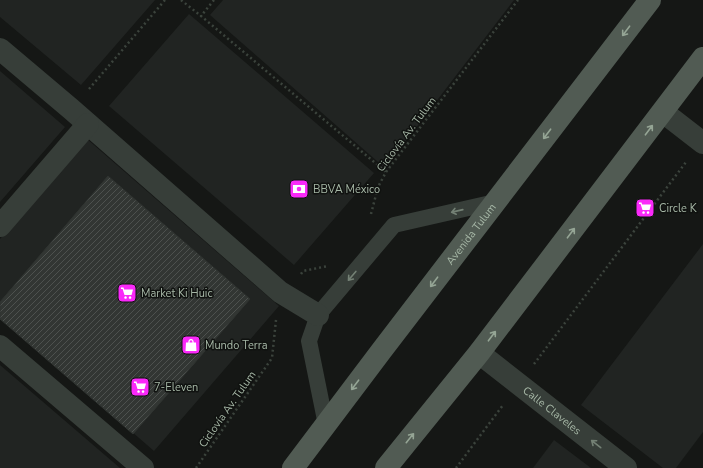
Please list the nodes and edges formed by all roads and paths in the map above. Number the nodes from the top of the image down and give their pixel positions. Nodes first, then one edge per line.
1 (165, 0) edge
2 (180, 0) edge
3 (214, 0) edge
4 (518, 0) edge
5 (650, 0) edge
6 (201, 16) junction
7 (0, 49) edge
8 (703, 58) edge
9 (71, 109) junction
10 (662, 112) junction
11 (88, 124) junction
12 (702, 142) edge
13 (386, 172) junction
14 (494, 202) junction
15 (371, 215) dead end
16 (0, 226) edge
17 (333, 265) dead end
18 (286, 296) junction
19 (318, 315) junction
20 (0, 346) edge
21 (479, 353) junction
22 (519, 384) junction
23 (326, 425) junction
24 (143, 468) edge
25 (196, 468) edge
26 (293, 468) edge
27 (386, 468) edge
28 (456, 468) edge
29 (626, 468) edge

1 - 9 path
2 - 6 path
3 - 6 path
4 - 13 path, Ciclovía Av. Tulum
5 -> 14 main road, Avenida Tulum
6 - 13 path
7 - 9 street
8 - 10 main road
9 - 11 street
10 - 12 street
21 -> 10 main road
11 - 16 street
11 - 18 street
12 - 22 path
13 - 15 path, Ciclovía Av. Tulum
14 -> 19 lane
14 -> 23 main road, Avenida Tulum
17 - 18 path, Ciclovía Av. Tulum
18 - 19 street
18 - 25 path, Ciclovía Av. Tulum
19 - 23 lane
20 - 24 street
21 - 22 street, Calle Claveles
27 -> 21 main road
22 - 28 path
29 -> 22 street, Calle Claveles
23 - 26 main road, Avenida Tulum

